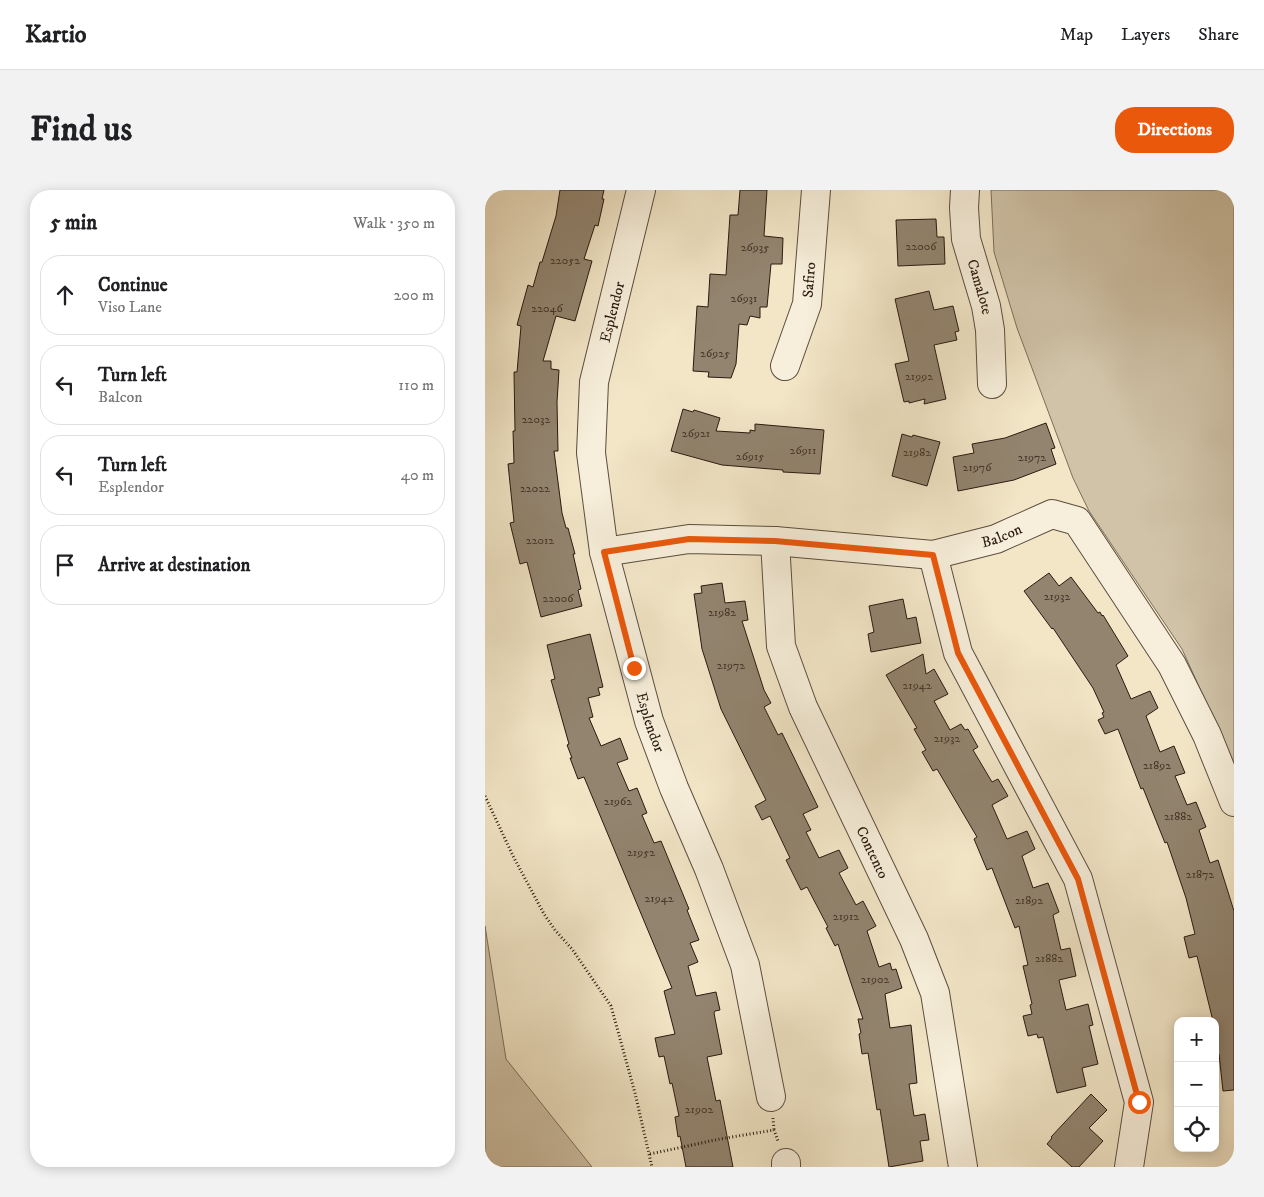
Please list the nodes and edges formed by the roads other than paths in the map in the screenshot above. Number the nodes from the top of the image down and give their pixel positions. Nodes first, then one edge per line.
1 (641, 190) edge
2 (816, 190) edge
3 (965, 190) edge
4 (785, 366) dead end
5 (992, 384) dead end
6 (775, 541) junction
7 (604, 552) junction
8 (933, 555) junction
9 (1234, 802) edge
10 (771, 1097) dead end
11 (963, 1167) edge
12 (1129, 1167) edge

1 - 7 street, Esplendor
2 - 4 street, Safiro
3 - 5 street, Camalote
6 - 7 street, Balcon
6 - 8 street, Balcon
6 - 11 street, Contento
7 - 10 street, Esplendor
8 - 9 street, Balcon
8 - 12 street

